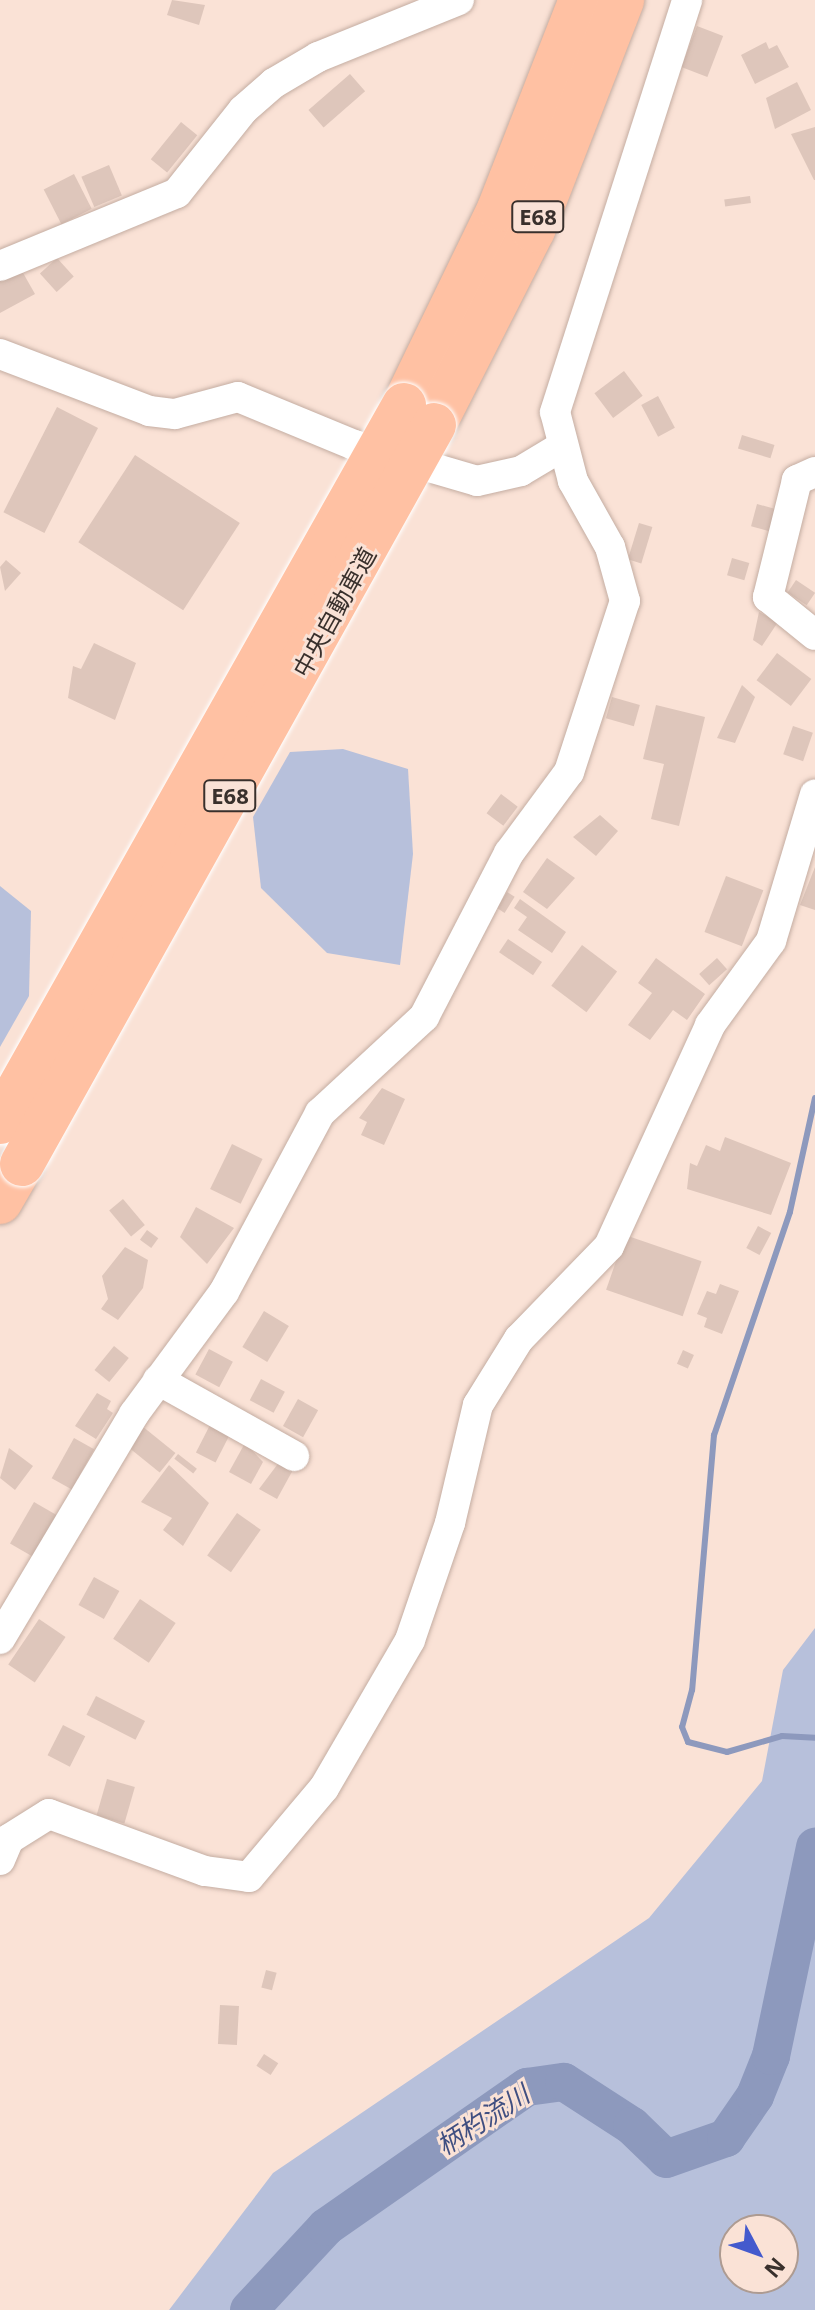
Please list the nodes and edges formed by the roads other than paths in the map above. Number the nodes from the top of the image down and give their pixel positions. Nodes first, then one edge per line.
1 (459, 0) edge
2 (581, 0) edge
3 (622, 0) edge
4 (687, 0) edge
5 (0, 266) edge
6 (0, 354) edge
7 (419, 415) junction
8 (561, 447) junction
9 (815, 472) edge
10 (815, 635) edge
11 (815, 794) edge
12 (0, 1122) edge
13 (0, 1202) edge
14 (158, 1380) junction
15 (294, 1456) dead end
16 (0, 1639) edge
17 (0, 1860) edge

1 - 5 street
2 - 7 highway, 中央自動車道 / E68
3 - 7 highway, 中央自動車道 / E68
4 - 8 street
6 - 8 street
7 - 12 highway, 中央自動車道 / E68, bridge
7 - 13 highway, 中央自動車道 / E68, bridge
8 - 14 street
9 - 10 street
11 - 17 street
14 - 15 street
14 - 16 street

